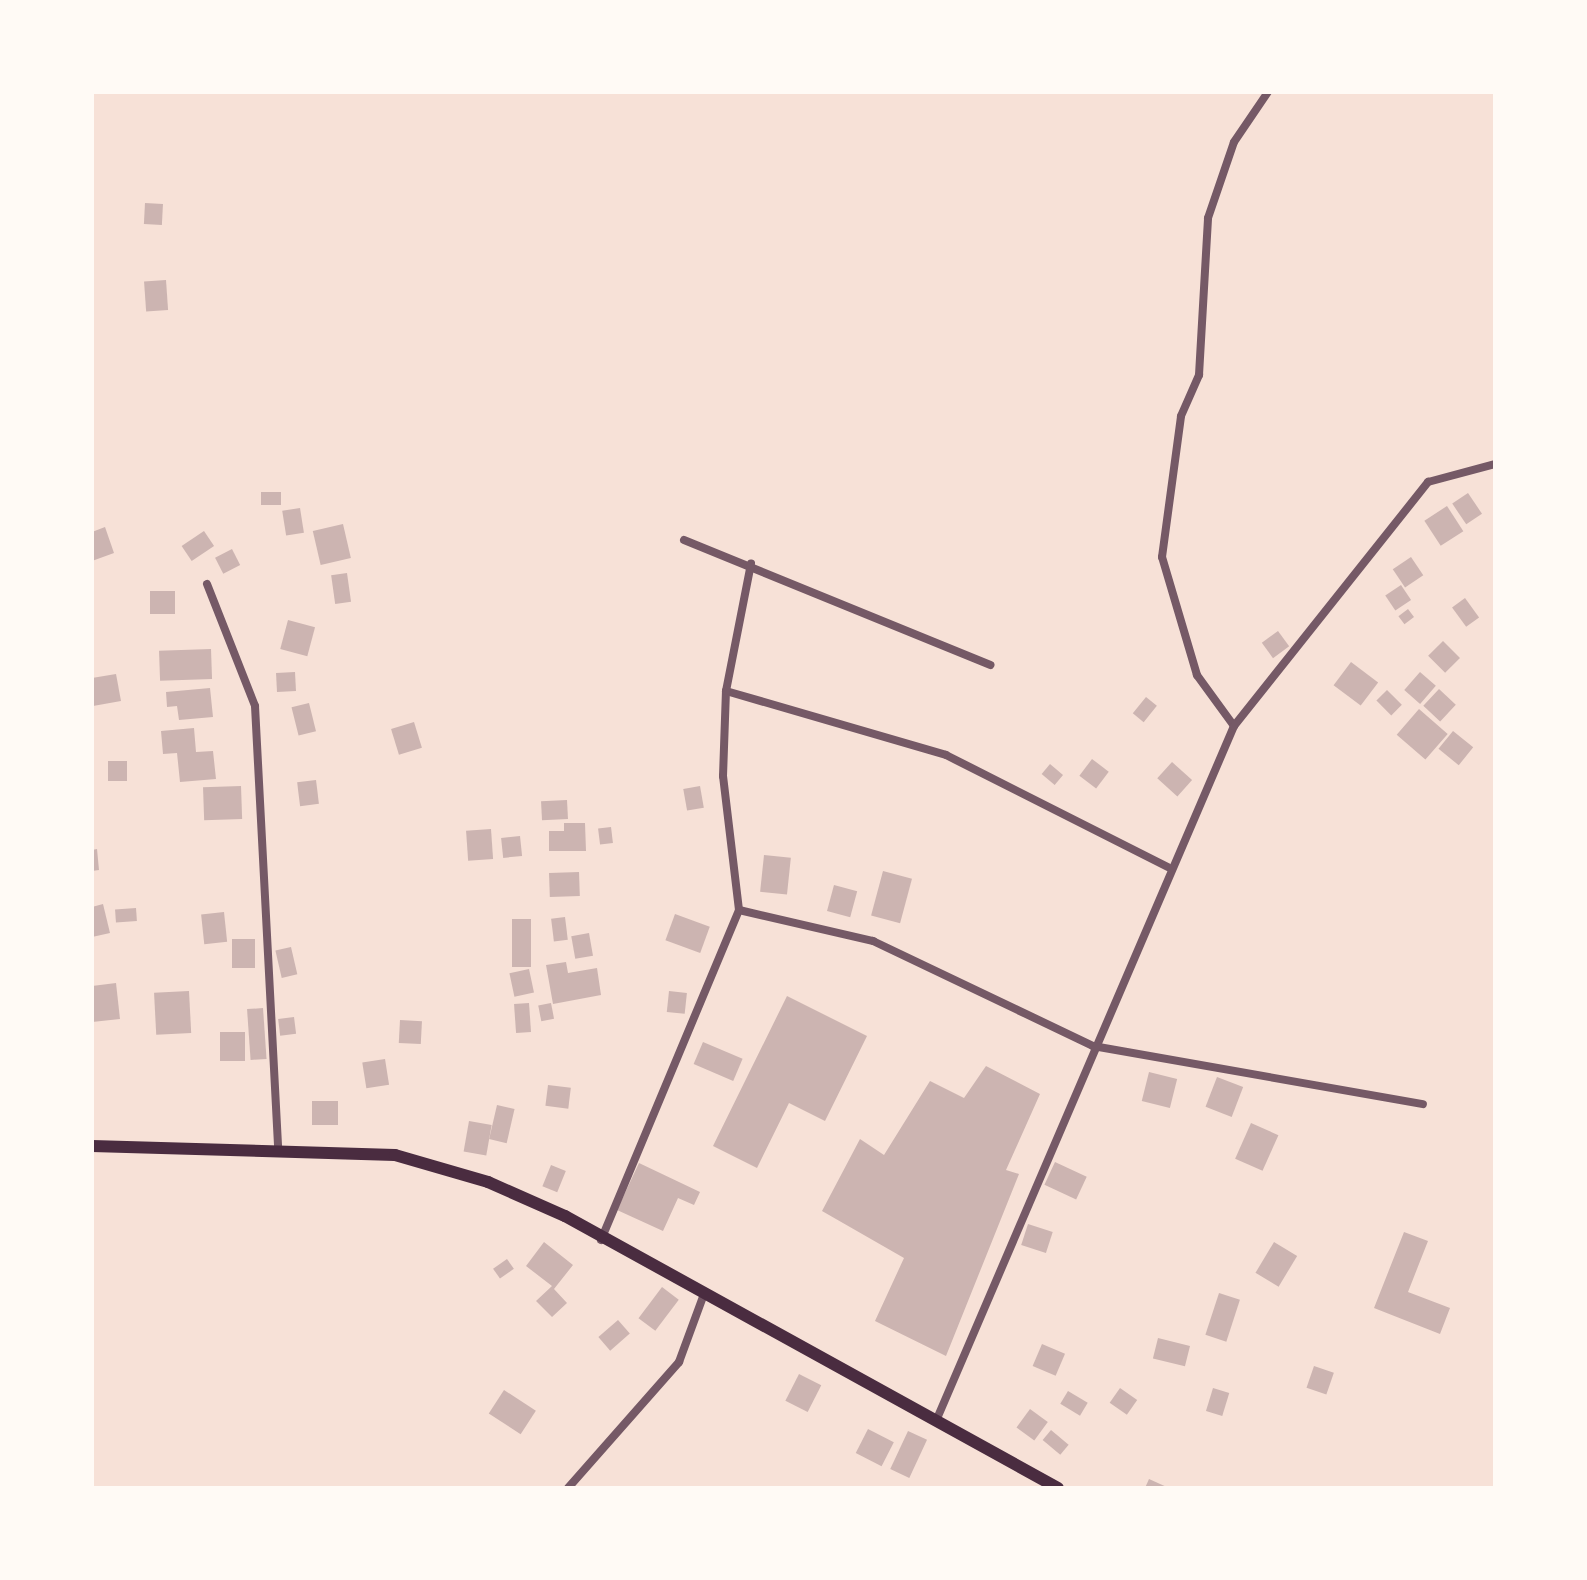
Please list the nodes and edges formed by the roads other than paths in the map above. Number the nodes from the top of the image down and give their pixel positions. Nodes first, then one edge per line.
1 (1268, 92) edge
2 (1495, 464) edge
3 (684, 540) dead end
4 (751, 563) junction
5 (207, 584) dead end
6 (990, 665) dead end
7 (726, 691) junction
8 (1234, 726) junction
9 (1168, 867) junction
10 (739, 910) junction
11 (1093, 1046) junction
12 (1423, 1104) dead end
13 (92, 1146) edge
14 (278, 1148) junction
15 (601, 1241) junction
16 (704, 1294) junction
17 (936, 1421) junction
18 (568, 1488) edge
19 (1058, 1488) edge

1 - 8 street
2 - 8 street
3 - 4 street
4 - 6 street
4 - 7 street
5 - 14 street
7 - 9 street
7 - 10 street
8 - 9 street
9 - 11 street
10 - 11 street
10 - 15 street
11 - 12 street
11 - 17 street
13 - 14 main road
14 - 15 main road
15 - 16 main road
16 - 17 main road
16 - 18 street
17 - 19 main road

